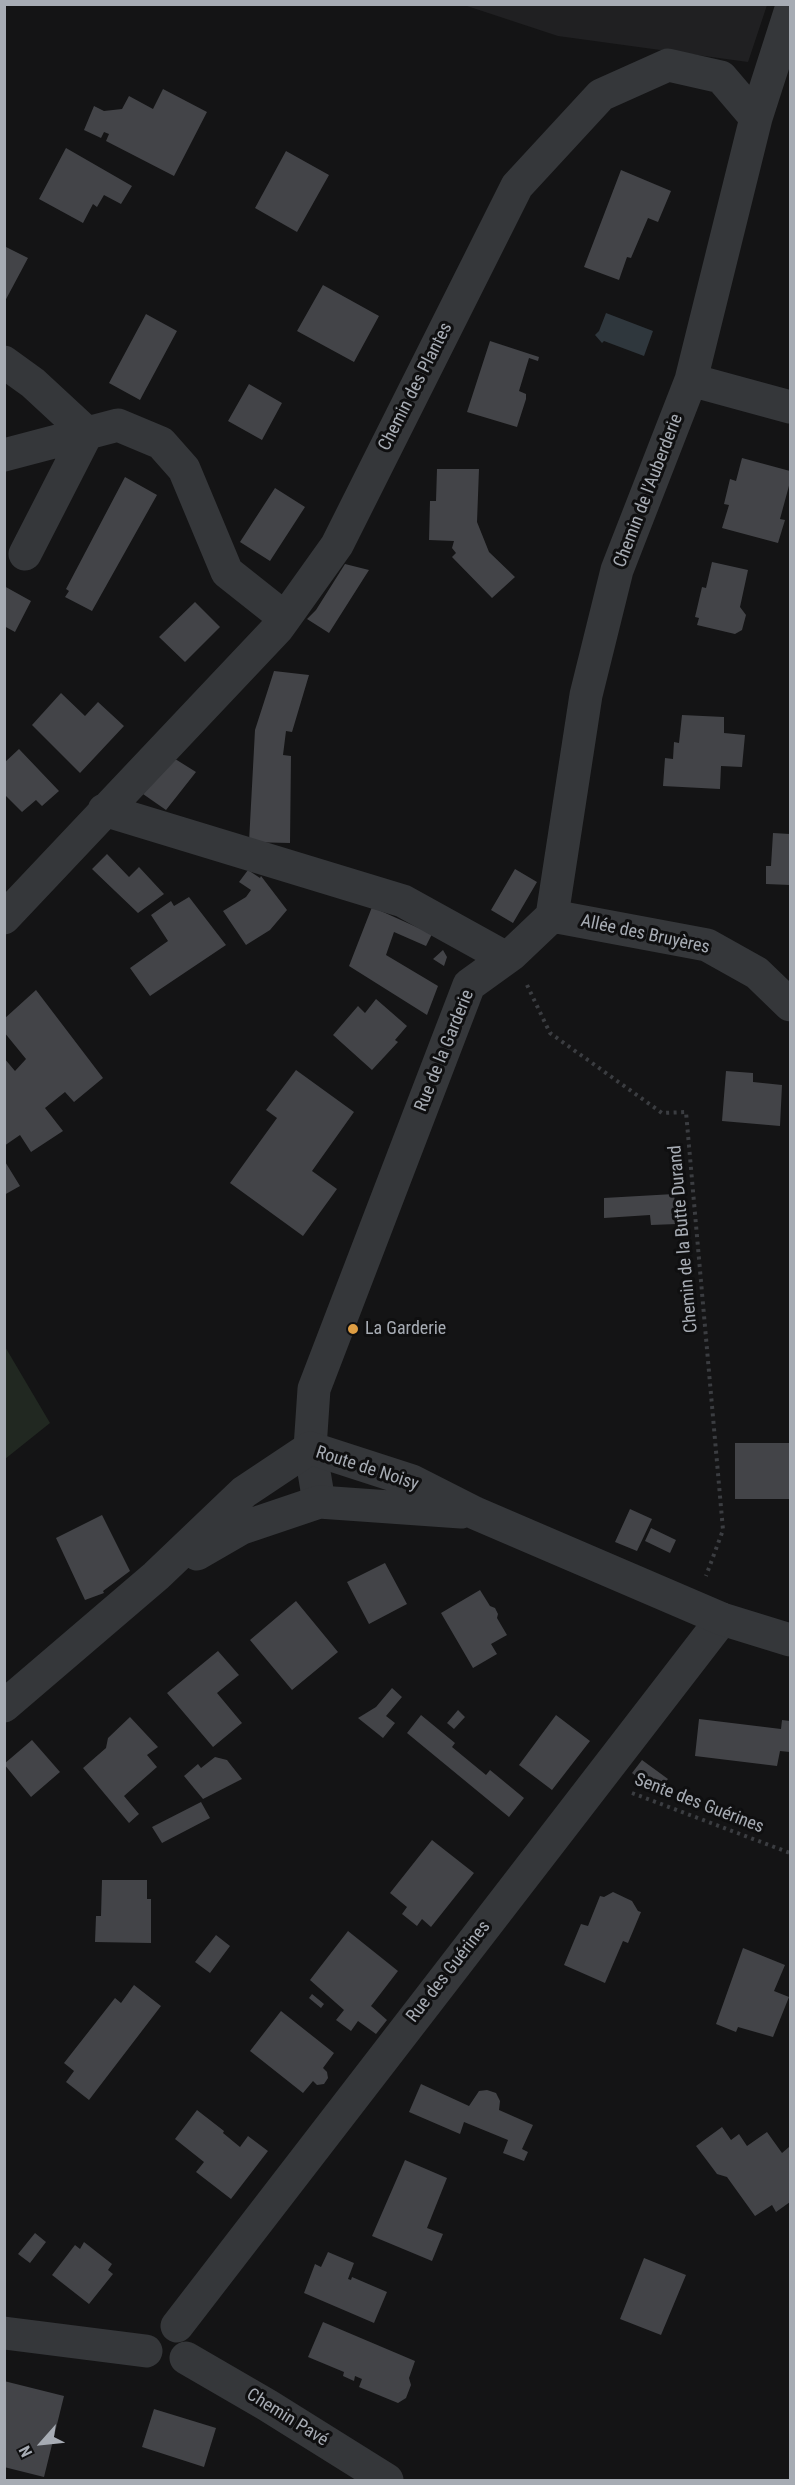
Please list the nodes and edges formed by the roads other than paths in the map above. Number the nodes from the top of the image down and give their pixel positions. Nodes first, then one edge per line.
1 (790, 12) edge
2 (756, 118) junction
3 (4, 362) edge
4 (691, 380) junction
5 (790, 407) edge
6 (87, 433) junction
7 (4, 455) edge
8 (26, 554) dead end
9 (285, 618) junction
10 (104, 810) junction
11 (552, 916) junction
12 (4, 918) edge
13 (509, 956) junction
14 (790, 1005) edge
15 (310, 1448) junction
16 (318, 1502) junction
17 (475, 1513) junction
18 (156, 1576) junction
19 (708, 1613) junction
20 (790, 1640) edge
21 (4, 1706) edge
22 (177, 2326) junction
23 (4, 2333) edge
24 (146, 2351) junction
25 (186, 2358) junction
26 (387, 2481) edge

1 - 2 street, Chemin de l'Auberderie
2 - 4 street, Chemin de l'Auberderie
2 - 9 street, Chemin des Plantes
3 - 6 street
4 - 5 street
4 - 11 street, Chemin de l'Auberderie
6 - 7 street
6 - 8 street
6 - 9 street
9 - 10 street, Chemin des Plantes
10 - 12 street
10 - 13 street
11 - 13 street
11 - 14 street, Allée des Bruyères
13 - 15 street, Rue de la Garderie
15 - 16 street, Rue de la Garderie
15 - 17 street, Route de Noisy
15 - 18 street, Route de Noisy
16 - 17 street, Route de Noisy
16 - 18 street, Route de Noisy
17 - 19 street, Route de Noisy
18 - 21 street, Route de Noisy
19 - 20 street, Route de Noisy
19 - 22 street, Rue des Guérines
22 - 24 street
22 - 25 street
23 - 24 street
24 - 25 street
25 - 26 street, Chemin Pavé

